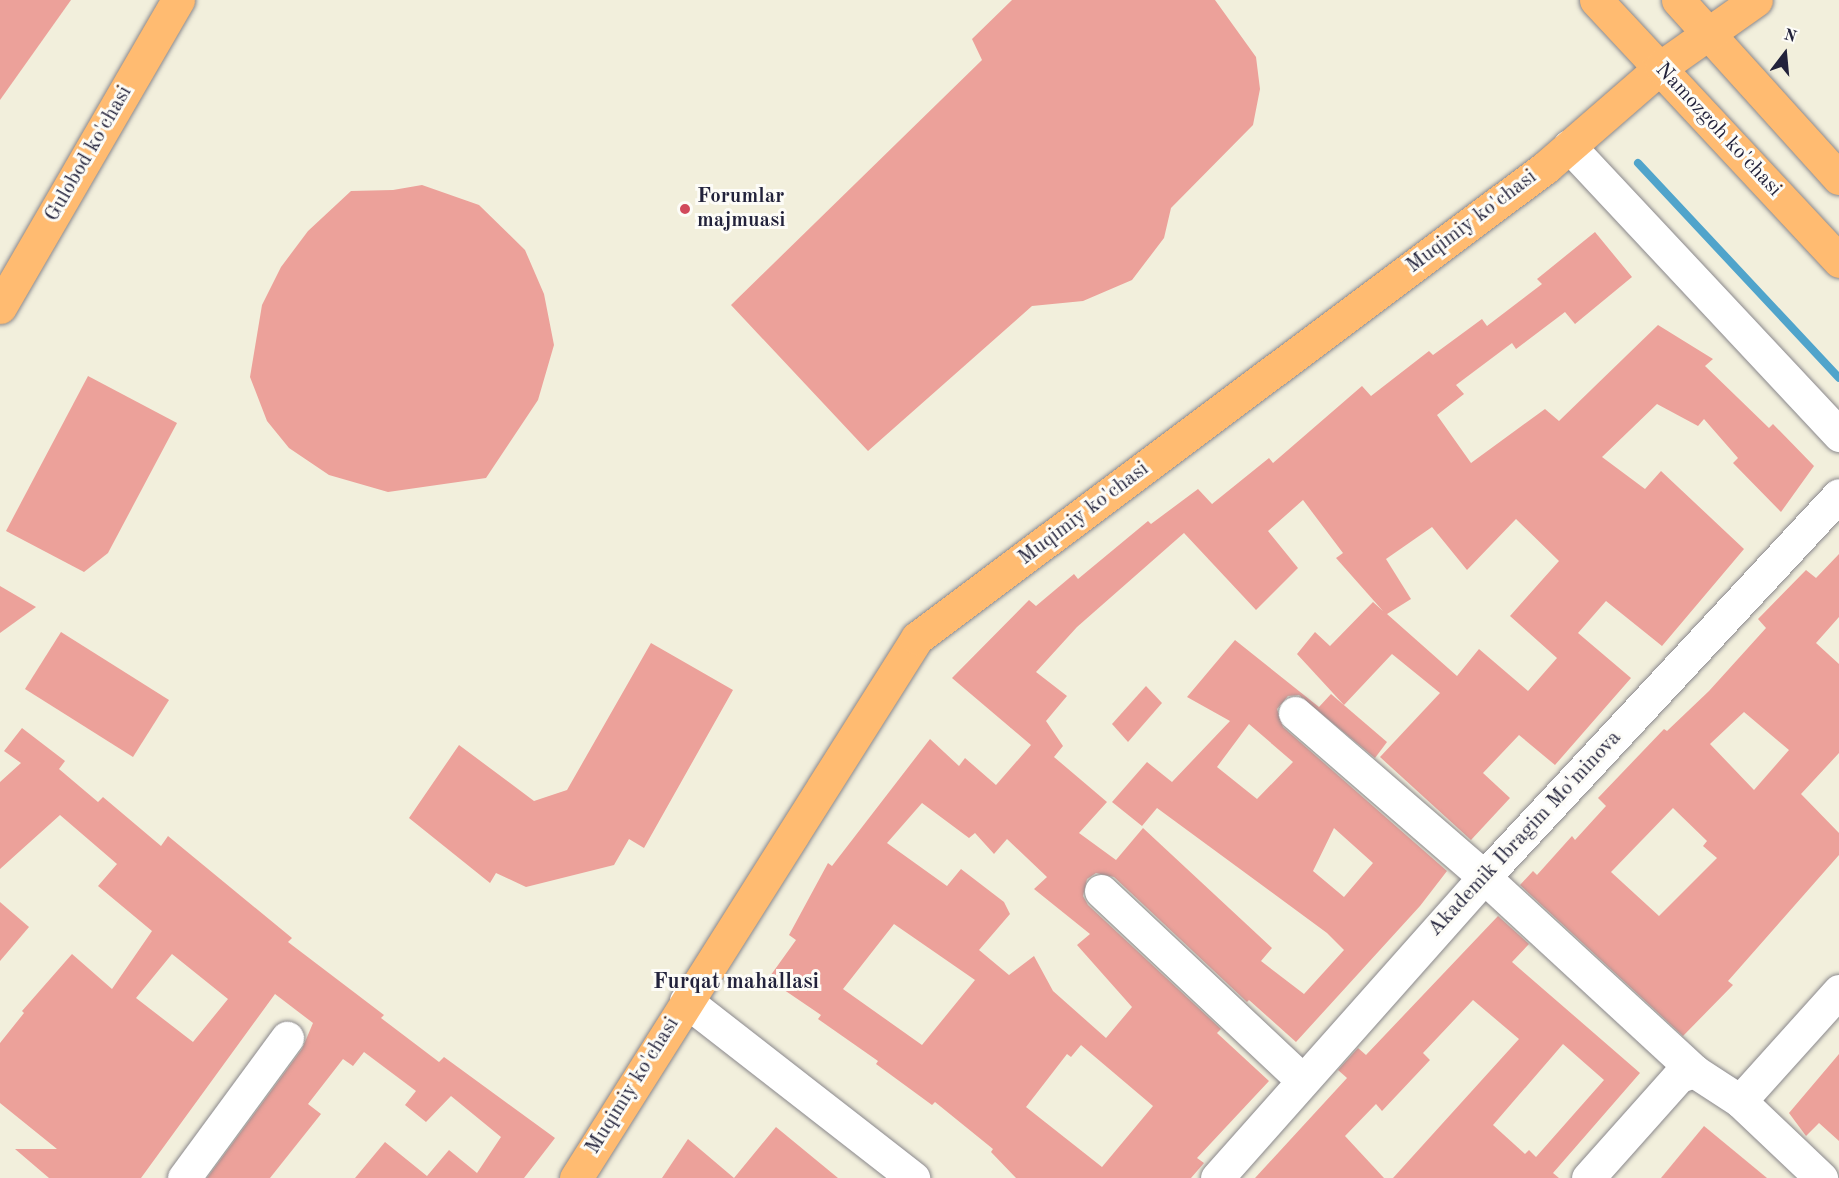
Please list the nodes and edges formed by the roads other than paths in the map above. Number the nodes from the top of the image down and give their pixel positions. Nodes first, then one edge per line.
1 (178, 0) edge
2 (1596, 0) edge
3 (1678, 0) edge
4 (1756, 0) edge
5 (1707, 33) junction
6 (1661, 67) junction
7 (1569, 146) junction
8 (1839, 178) edge
9 (1839, 261) edge
10 (0, 307) edge
11 (1839, 435) edge
12 (1839, 495) edge
13 (1295, 712) dead end
14 (1484, 877) junction
15 (1101, 891) dead end
16 (1839, 991) edge
17 (686, 1000) junction
18 (287, 1038) dead end
19 (1694, 1071) junction
20 (1302, 1080) junction
21 (1740, 1101) junction
22 (184, 1178) edge
23 (576, 1178) edge
24 (913, 1178) edge
25 (1217, 1178) edge
26 (1588, 1178) edge
27 (1821, 1178) edge

1 - 10 main road, Gulobod ko'chasi
2 - 6 main road, Namozgoh ko'chasi
3 - 5 main road
4 - 5 main road, Muqimiy ko'chasi
5 - 6 main road, Muqimiy ko'chasi
5 - 8 main road
6 - 7 main road, Muqimiy ko'chasi
6 - 9 main road, Namozgoh ko'chasi
7 - 11 street
7 - 17 main road, Muqimiy ko'chasi
12 - 14 street, Akademik Ibragim Mo'minova
13 - 14 street
14 - 19 street
14 - 20 street, Akademik Ibragim Mo'minova
15 - 20 street
16 - 21 street
17 - 23 main road, Muqimiy ko'chasi
17 - 24 street
18 - 22 street
19 - 21 street
19 - 26 street
20 - 25 street, Akademik Ibragim Mo'minova
21 - 27 street

